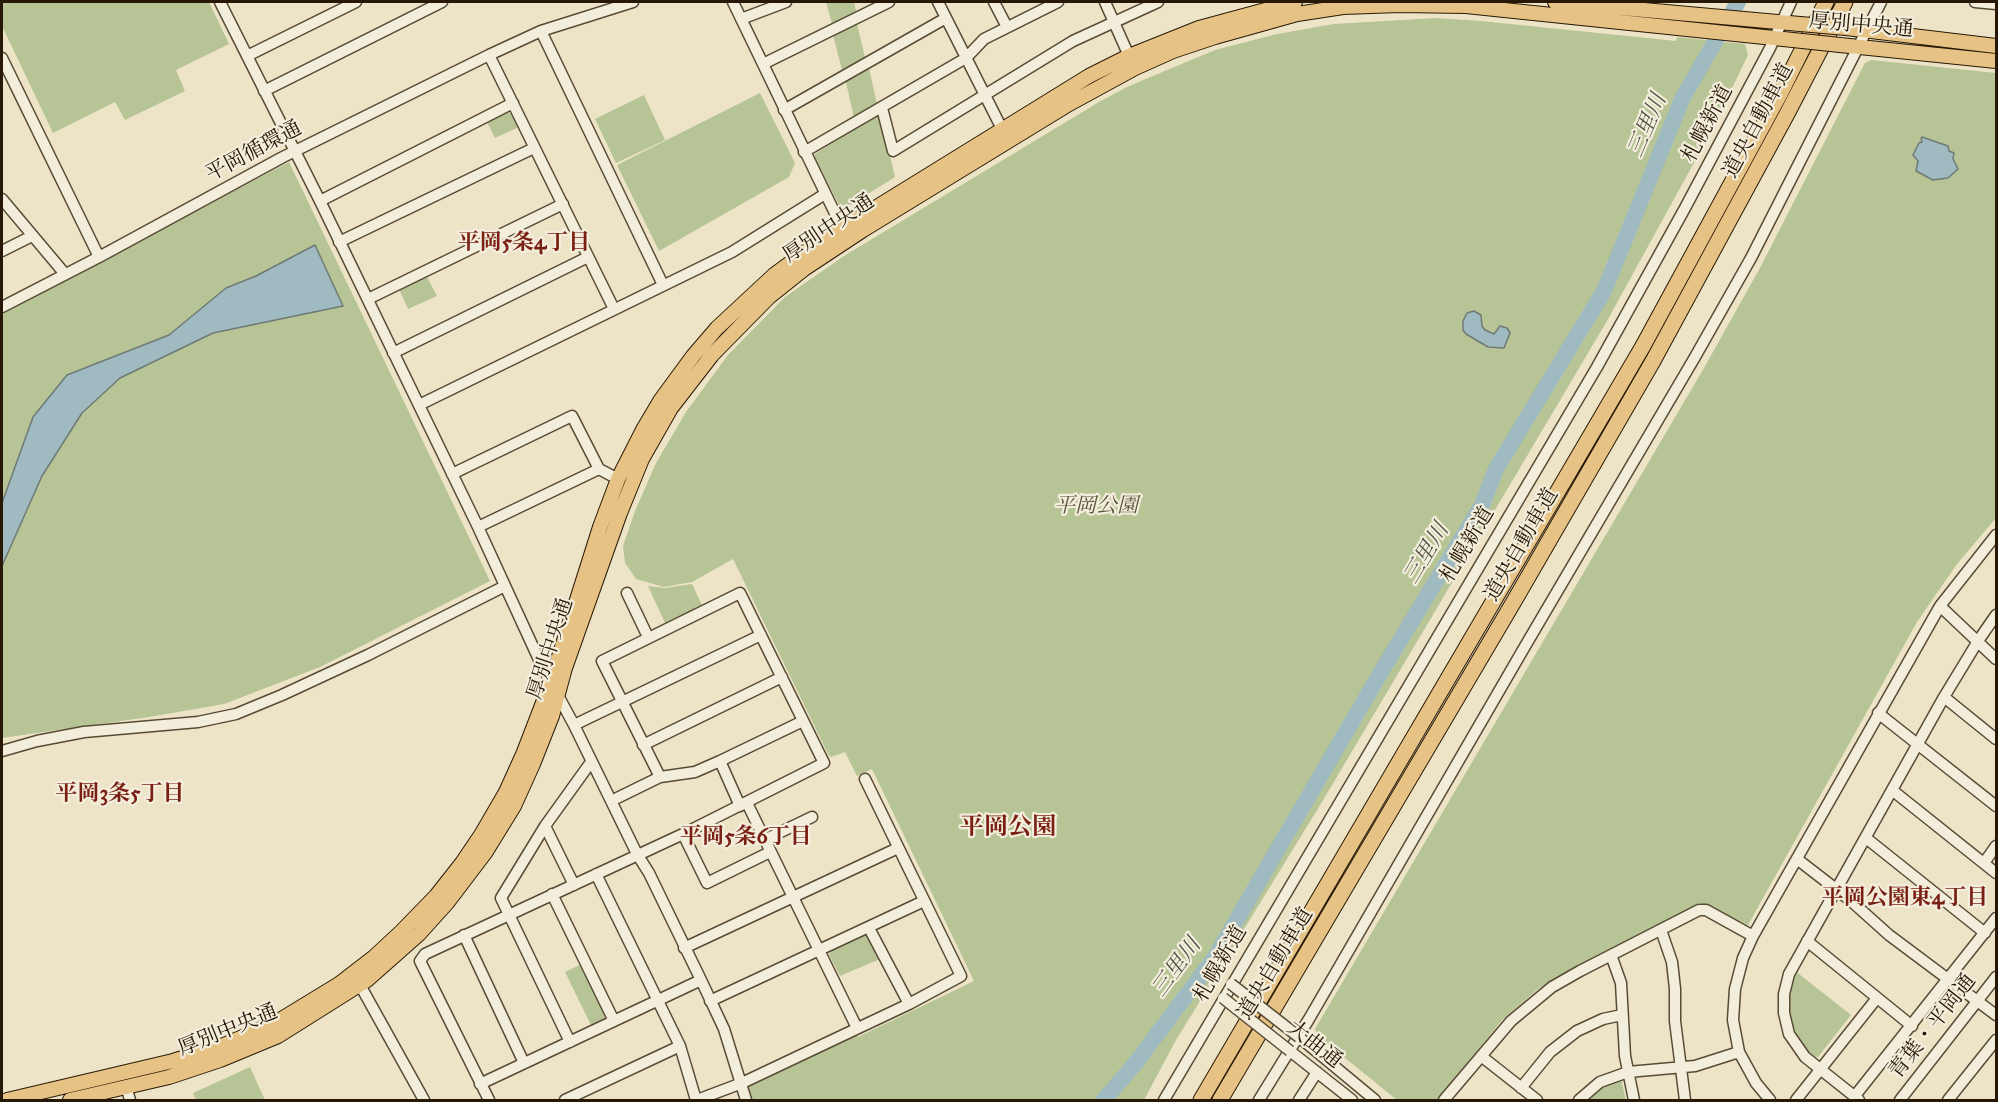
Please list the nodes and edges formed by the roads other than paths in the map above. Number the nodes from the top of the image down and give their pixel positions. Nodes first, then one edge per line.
1 (220, 2) edge
2 (356, 2) edge
3 (442, 2) edge
4 (633, 2) edge
5 (733, 2) edge
6 (786, 2) edge
7 (889, 2) edge
8 (938, 2) edge
9 (994, 2) edge
10 (1104, 2) edge
11 (1158, 2) edge
12 (1555, 2) edge
13 (1791, 2) edge
14 (1826, 2) edge
15 (1845, 2) edge
16 (1881, 2) edge
17 (1975, 2) edge
18 (1053, 3) edge
19 (1466, 4) edge
20 (1996, 4) edge
21 (1296, 6) edge
22 (946, 18) junction
23 (741, 19) junction
24 (1114, 21) junction
25 (1782, 23) junction
26 (1007, 27) junction
27 (1867, 30) junction
28 (541, 31) junction
29 (1774, 39) junction
30 (1859, 46) junction
31 (1996, 46) edge
32 (489, 55) junction
33 (247, 56) junction
34 (1129, 56) junction
35 (2, 58) edge
36 (966, 58) junction
37 (1996, 61) edge
38 (763, 64) junction
39 (264, 91) junction
40 (986, 95) junction
41 (513, 103) junction
42 (882, 108) junction
43 (784, 110) junction
44 (1002, 129) junction
45 (534, 148) junction
46 (295, 152) junction
47 (804, 152) junction
48 (825, 194) junction
49 (2, 198) edge
50 (320, 201) junction
51 (563, 204) junction
52 (845, 234) junction
53 (32, 236) junction
54 (339, 242) junction
55 (2, 252) edge
56 (99, 256) junction
57 (588, 257) junction
58 (65, 274) junction
59 (663, 285) junction
60 (368, 299) junction
61 (2, 307) edge
62 (614, 309) junction
63 (393, 353) junction
64 (419, 405) junction
65 (599, 469) junction
66 (452, 474) junction
67 (618, 479) junction
68 (478, 527) junction
69 (1996, 535) edge
70 (505, 586) junction
71 (627, 593) dead end
72 (1940, 606) junction
73 (1996, 615) edge
74 (762, 635) junction
75 (648, 637) junction
76 (1978, 641) junction
77 (1996, 659) edge
78 (782, 677) junction
79 (551, 682) junction
80 (558, 695) junction
81 (1944, 698) junction
82 (622, 703) junction
83 (1878, 713) junction
84 (803, 721) junction
85 (574, 725) junction
86 (1996, 739) edge
87 (1918, 744) junction
88 (643, 745) junction
89 (2, 751) edge
90 (720, 761) junction
91 (591, 762) junction
92 (660, 777) junction
93 (865, 779) dead end
94 (1892, 790) junction
95 (610, 801) junction
96 (743, 804) junction
97 (1996, 806) edge
98 (812, 817) dead end
99 (546, 826) junction
100 (682, 834) junction
101 (1866, 838) junction
102 (764, 840) junction
103 (1996, 846) edge
104 (898, 848) junction
105 (770, 852) junction
106 (637, 854) junction
107 (1797, 859) junction
108 (1984, 862) junction
109 (1996, 873) edge
110 (596, 874) junction
111 (574, 885) junction
112 (1837, 890) junction
113 (552, 894) junction
114 (793, 898) junction
115 (924, 901) junction
116 (508, 915) junction
117 (1996, 918) edge
118 (869, 928) junction
119 (1661, 930) junction
120 (1985, 933) junction
121 (464, 935) junction
122 (1753, 936) junction
123 (1807, 941) junction
124 (684, 948) junction
125 (819, 951) junction
126 (1611, 955) junction
127 (1996, 977) edge
128 (701, 980) junction
129 (1948, 981) junction
130 (1231, 984) junction
131 (360, 985) junction
132 (1223, 998) junction
133 (1877, 998) junction
134 (658, 1000) junction
135 (710, 1001) junction
136 (1977, 1001) junction
137 (909, 1004) junction
138 (1623, 1015) junction
139 (1996, 1015) edge
140 (614, 1021) junction
141 (1912, 1026) junction
142 (857, 1028) junction
143 (1299, 1037) junction
144 (1996, 1040) edge
145 (570, 1042) junction
146 (680, 1046) junction
147 (1290, 1051) junction
148 (1739, 1052) junction
149 (1482, 1056) junction
150 (524, 1063) junction
151 (1681, 1068) junction
152 (1820, 1070) junction
153 (1317, 1072) junction
154 (1628, 1072) junction
155 (742, 1083) junction
156 (480, 1084) junction
157 (126, 1086) junction
158 (1521, 1088) junction
159 (1857, 1099) edge
160 (1445, 1100) edge
161 (7, 1101) edge
162 (70, 1101) edge
163 (130, 1101) edge
164 (424, 1101) edge
165 (489, 1101) edge
166 (565, 1101) edge
167 (696, 1101) edge
168 (746, 1101) edge
169 (1164, 1101) edge
170 (1201, 1101) edge
171 (1220, 1101) edge
172 (1260, 1101) edge
173 (1299, 1101) edge
174 (1352, 1101) edge
175 (1375, 1101) edge
176 (1537, 1101) edge
177 (1579, 1101) edge
178 (1634, 1101) edge
179 (1685, 1101) edge
180 (1770, 1101) edge
181 (1796, 1101) edge
182 (1899, 1101) edge
183 (1948, 1101) edge

1 - 33 street
2 - 33 street
3 - 39 street
4 - 28 street, 平岡循環通
5 - 23 street
6 - 23 street
7 - 38 street
8 - 22 street
9 - 26 street
10 - 24 street
11 - 24 street
12 - 25 main road, 厚別中央通
13 - 25 street, 札幌新道
14 - 170 highway, 道央自動車道
15 - 171 highway, 道央自動車道
16 - 27 street
17 - 20 street
18 - 26 street
19 - 21 main road, 厚別中央通
19 - 29 main road, 厚別中央通
21 - 34 main road, 厚別中央通
21 - 52 main road, 厚別中央通
22 - 36 street
22 - 43 street
23 - 38 street
24 - 34 street
24 - 40 street
25 - 27 main road, 厚別中央通, bridge
25 - 29 street, 札幌新道
26 - 36 street
27 - 30 street
27 - 31 main road, 厚別中央通
28 - 32 street, 平岡循環通
28 - 59 street
29 - 30 main road, 厚別中央通, bridge
29 - 130 street, 札幌新道
30 - 37 main road, 厚別中央通
30 - 143 street
32 - 41 street
32 - 46 street, 平岡循環通
33 - 39 street
34 - 44 main road, 厚別中央通
35 - 56 street
36 - 40 street
36 - 42 street
38 - 43 street
39 - 46 street
40 - 42 street
40 - 44 street
41 - 45 street
41 - 50 street
42 - 47 street
43 - 47 street
44 - 52 main road, 厚別中央通
45 - 51 street
45 - 54 street
46 - 50 street
46 - 56 street, 平岡循環通
47 - 48 street
48 - 52 street
48 - 59 street
49 - 53 street
50 - 54 street
51 - 57 street
51 - 60 street
52 - 67 main road, 厚別中央通
52 - 80 main road, 厚別中央通
53 - 55 street
53 - 58 street
54 - 60 street
56 - 58 street, 平岡循環通
57 - 62 street
57 - 63 street
58 - 61 street, 平岡循環通
59 - 62 street
60 - 63 street
62 - 64 street
63 - 64 street
64 - 66 street
65 - 66 street
65 - 67 street
65 - 68 street
66 - 68 street
67 - 79 main road, 厚別中央通
68 - 70 street
69 - 72 street
70 - 79 street
70 - 89 street
71 - 75 street
72 - 76 street
72 - 83 street
73 - 76 street
74 - 75 street
74 - 78 street
74 - 82 street
75 - 82 street
76 - 77 street
76 - 81 street
78 - 84 street
78 - 88 street
79 - 80 street
79 - 161 main road, 厚別中央通
80 - 85 street
80 - 131 main road, 厚別中央通
81 - 86 street
81 - 87 street
82 - 85 street
82 - 88 street
83 - 87 street
83 - 107 street
84 - 90 street
84 - 96 street
85 - 91 street
87 - 94 street
87 - 97 street
88 - 92 street
90 - 92 street
90 - 96 street
91 - 95 street
91 - 99 street
92 - 95 street
93 - 104 street
94 - 101 street
94 - 108 street
95 - 106 street
96 - 100 street
96 - 102 street
98 - 102 street
99 - 111 street
99 - 116 street
100 - 105 street
100 - 106 street
101 - 112 street
101 - 120 street
102 - 105 street
103 - 108 street
104 - 114 street
104 - 115 street
105 - 114 street
106 - 110 street
106 - 124 street
107 - 112 street
107 - 122 street
108 - 109 street
110 - 111 street
110 - 134 street
111 - 113 street
112 - 123 street
112 - 129 street
113 - 116 street
113 - 140 street
114 - 124 street
114 - 125 street
115 - 118 street
115 - 137 street
116 - 121 street
116 - 145 street
117 - 120 street
118 - 125 street
118 - 137 street
119 - 122 street
119 - 126 street
119 - 151 street
120 - 129 street
121 - 150 street
121 - 156 street
122 - 148 street
123 - 133 street
123 - 152 street
124 - 128 street
125 - 135 street
125 - 142 street
126 - 138 street
126 - 149 street
127 - 136 street, 青葉・平岡通
128 - 134 street
128 - 135 street
129 - 136 street
129 - 141 street
130 - 132 street, 札幌新道
130 - 143 street, 大曲通, bridge
131 - 157 main road, 厚別中央通
131 - 164 street
132 - 147 street, 大曲通, bridge
132 - 169 street, 札幌新道
133 - 141 street
133 - 152 street
134 - 140 street
134 - 146 street
135 - 155 street
136 - 139 street
136 - 182 street, 青葉・平岡通
137 - 142 street
138 - 154 street
138 - 158 street
140 - 145 street
141 - 159 street
142 - 155 street
143 - 147 street
143 - 175 street, 大曲通
144 - 183 street
145 - 150 street
146 - 166 street
146 - 167 street
147 - 153 street, 大曲通
147 - 172 street
148 - 151 street
148 - 180 street
149 - 158 street
149 - 160 street
150 - 156 street
151 - 154 street
151 - 179 street
152 - 159 street
152 - 181 street
153 - 173 street
153 - 174 street, 大曲通
154 - 177 street
154 - 178 street
155 - 167 street
155 - 168 street
156 - 165 street
157 - 162 main road, 厚別中央通
157 - 163 street
158 - 176 street

